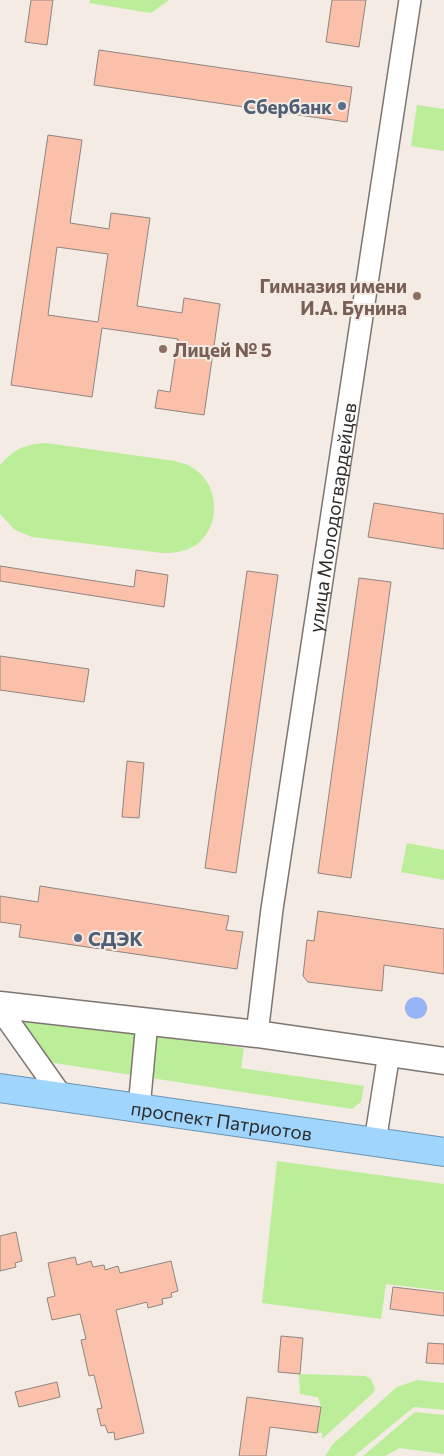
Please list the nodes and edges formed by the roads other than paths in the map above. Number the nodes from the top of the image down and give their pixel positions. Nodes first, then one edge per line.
1 (410, 0) edge
2 (0, 1007) edge
3 (147, 1022) junction
4 (257, 1034) junction
5 (389, 1053) junction
6 (444, 1061) edge
7 (0, 1088) edge
8 (63, 1098) junction
9 (139, 1108) junction
10 (375, 1142) junction
11 (444, 1152) edge

1 - 4 street, улица Молодогвардейцев
2 - 3 street
2 - 8 street
3 - 4 street
3 - 9 street
4 - 5 street
5 - 6 street
5 - 10 street
7 - 8 highway, проспект Патриотов
8 - 9 highway, проспект Патриотов
9 - 10 highway, проспект Патриотов
10 - 11 highway, проспект Патриотов

